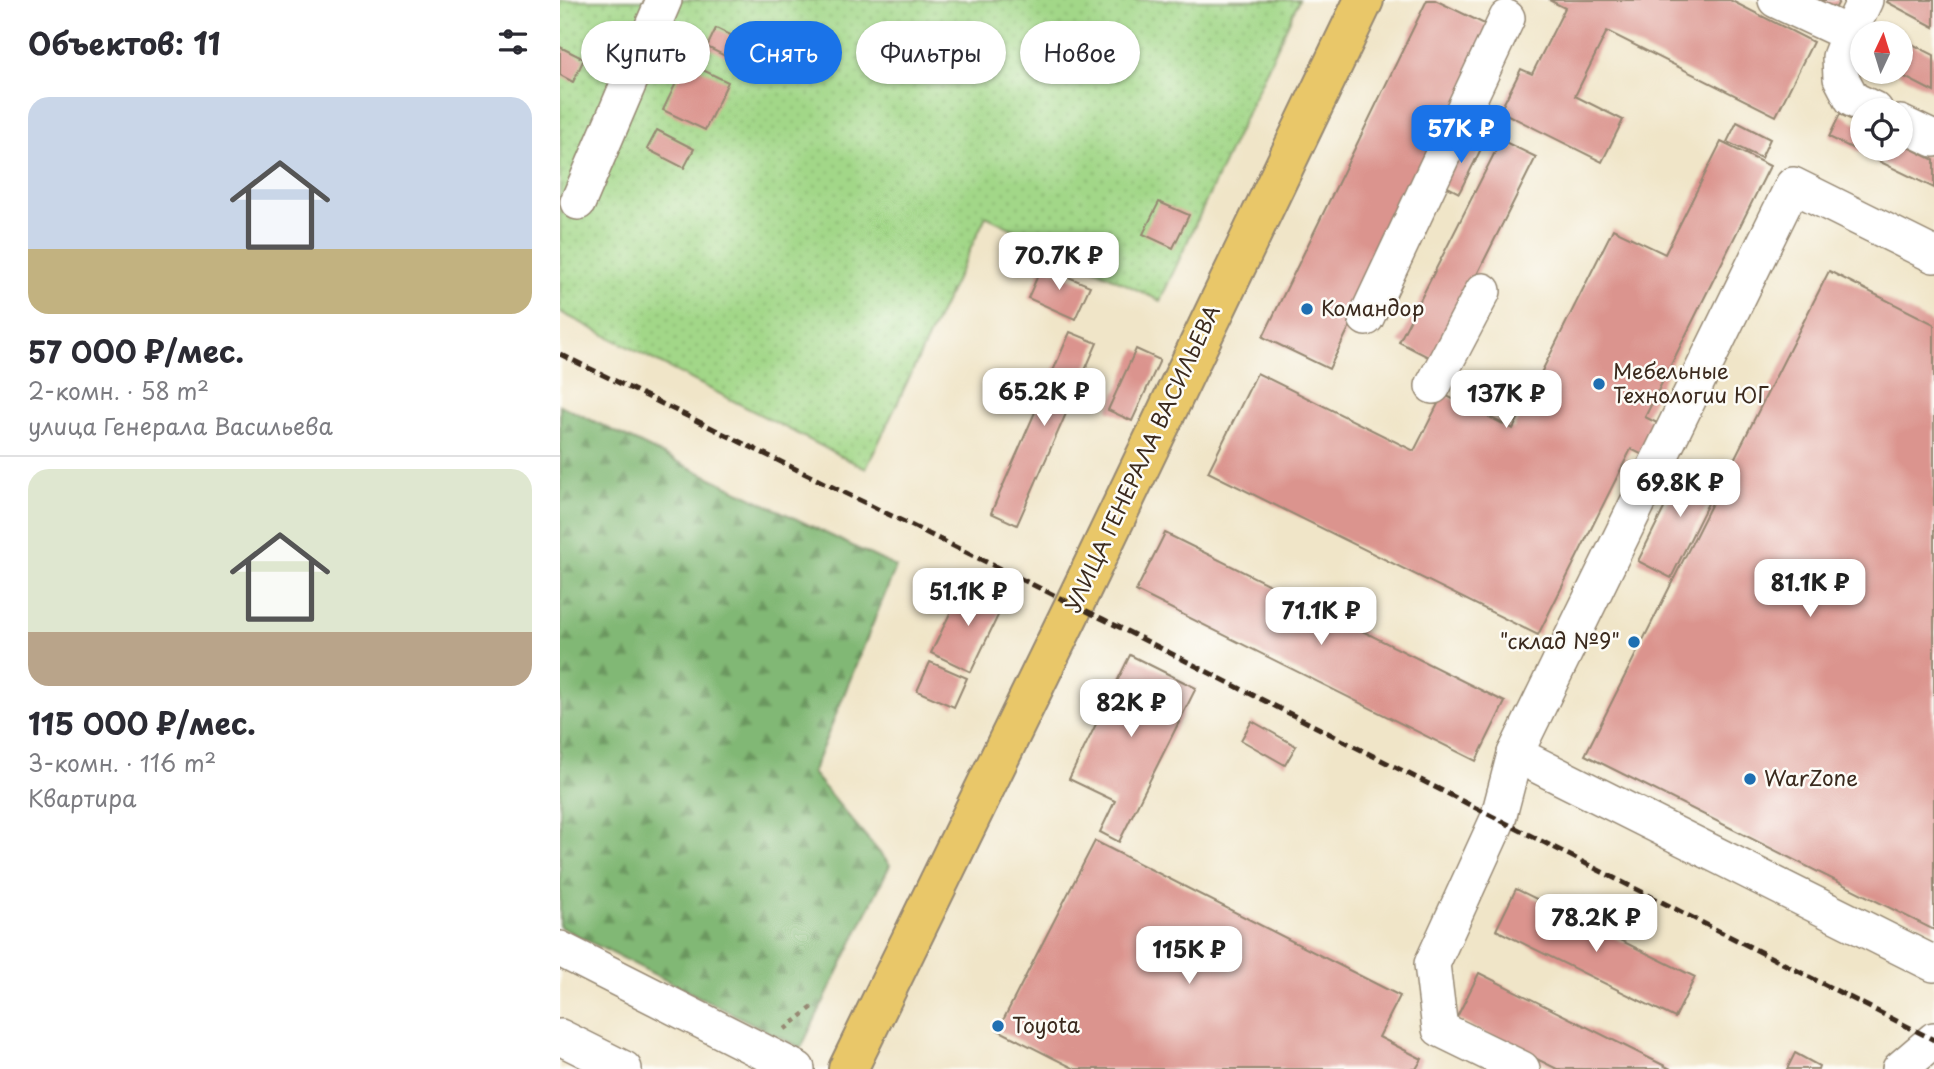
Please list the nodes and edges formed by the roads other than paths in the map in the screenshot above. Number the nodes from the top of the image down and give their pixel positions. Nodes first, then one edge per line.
1 (664, 0) edge
2 (1776, 0) edge
3 (1865, 0) edge
4 (1358, 4) edge
5 (1507, 18) dead end
6 (1849, 34) junction
7 (1851, 98) edge
8 (1913, 129) edge
9 (1934, 139) edge
10 (578, 202) dead end
11 (1934, 255) edge
12 (1482, 292) dead end
13 (1366, 318) dead end
14 (1433, 386) dead end
15 (1515, 754) junction
16 (560, 949) edge
17 (1934, 964) edge
18 (560, 1037) edge
19 (1934, 1040) edge
20 (624, 1069) edge
21 (797, 1069) edge
22 (848, 1069) edge
23 (1522, 1069) edge
24 (1900, 1069) edge

1 - 10 street
2 - 6 street
3 - 6 street
4 - 22 main road, УЛИЦА ГЕНЕРАЛА ВАСИЛЬЕВА
5 - 13 street
6 - 7 street
8 - 9 street
11 - 15 street
12 - 14 street
15 - 17 street
15 - 23 street
16 - 21 street
18 - 20 street
19 - 24 street

